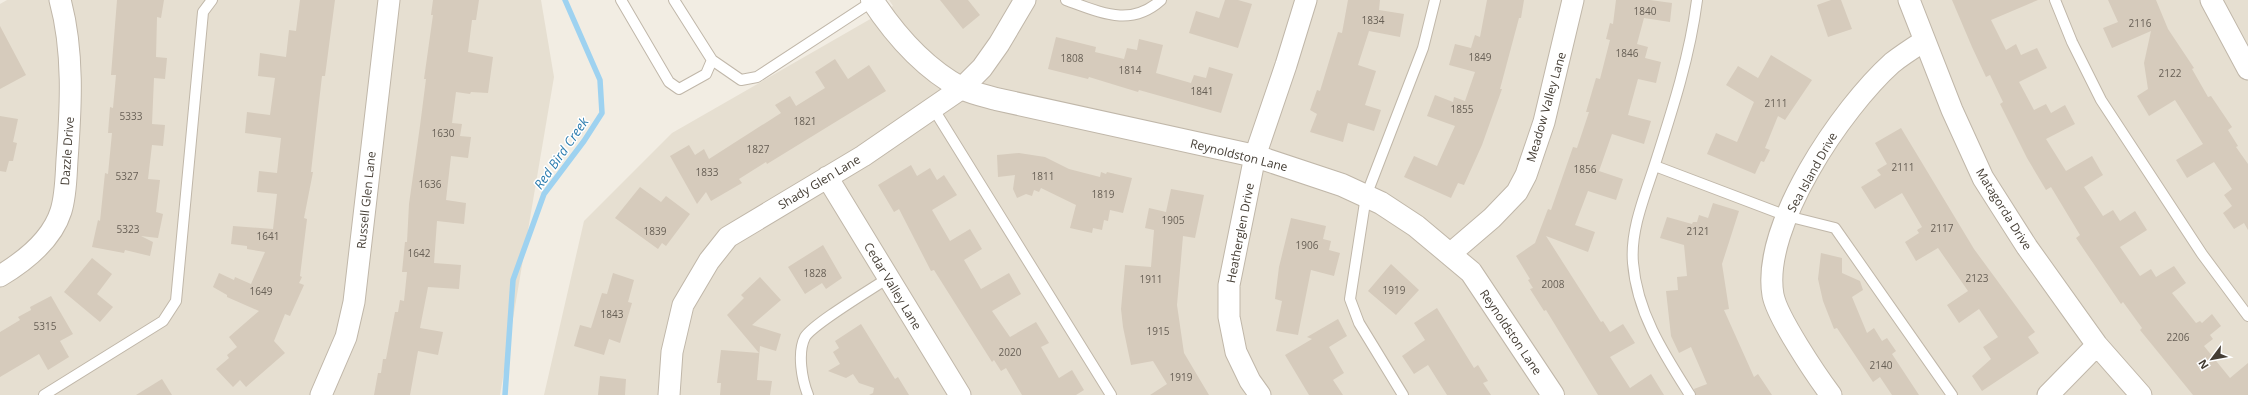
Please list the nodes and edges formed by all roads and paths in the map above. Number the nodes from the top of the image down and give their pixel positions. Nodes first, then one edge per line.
1 (60, 0) edge
2 (212, 0) edge
3 (389, 0) edge
4 (621, 0) edge
5 (674, 0) edge
6 (873, 0) edge
7 (1025, 0) edge
8 (1066, 0) edge
9 (1161, 0) edge
10 (1306, 0) edge
11 (1435, 0) edge
12 (1573, 0) edge
13 (1698, 0) edge
14 (1909, 0) edge
15 (2055, 0) edge
16 (2211, 0) edge
17 (1924, 41) junction
18 (712, 60) junction
19 (2248, 69) edge
20 (962, 88) junction
21 (933, 108) junction
22 (1255, 156) junction
23 (1655, 166) junction
24 (827, 177) junction
25 (1366, 196) junction
26 (1787, 216) junction
27 (1450, 254) junction
28 (0, 276) edge
29 (888, 278) junction
30 (2248, 316) edge
31 (2097, 345) junction
32 (44, 395) edge
33 (321, 395) edge
34 (668, 395) edge
35 (808, 395) edge
36 (960, 395) edge
37 (1111, 395) edge
38 (1260, 395) edge
39 (1403, 395) edge
40 (1553, 395) edge
41 (1690, 395) edge
42 (1830, 395) edge
43 (1952, 395) edge
44 (2048, 395) edge
45 (2141, 395) edge

1 - 28 street, Dazzle Drive
2 - 32 lane
3 - 33 street, Russell Glen Lane
4 - 18 lane
5 - 18 lane
6 - 18 lane
6 - 20 street, Reynoldston Lane
7 - 20 street, Shady Glen Lane
8 - 9 lane
10 - 22 street, Heatherglen Drive
11 - 25 lane
12 - 27 street, Meadow Valley Lane
13 - 23 lane
14 - 17 street, Matagorda Drive
15 - 30 lane
16 - 19 street
17 - 26 street, Sea Island Drive
17 - 31 street, Matagorda Drive
20 - 21 street, Shady Glen Lane
20 - 22 street, Reynoldston Lane
21 - 24 street, Shady Glen Lane
21 - 37 lane
22 - 25 street, Reynoldston Lane
22 - 38 street, Heatherglen Drive
23 - 26 lane
23 - 41 lane
24 - 29 street, Cedar Valley Lane
24 - 34 street, Shady Glen Lane
25 - 27 street, Reynoldston Lane
25 - 39 lane
26 - 42 street, Sea Island Drive
26 - 43 lane
27 - 40 street, Reynoldston Lane
29 - 35 lane
29 - 36 street, Cedar Valley Lane
31 - 44 street
31 - 45 street, Matagorda Drive

